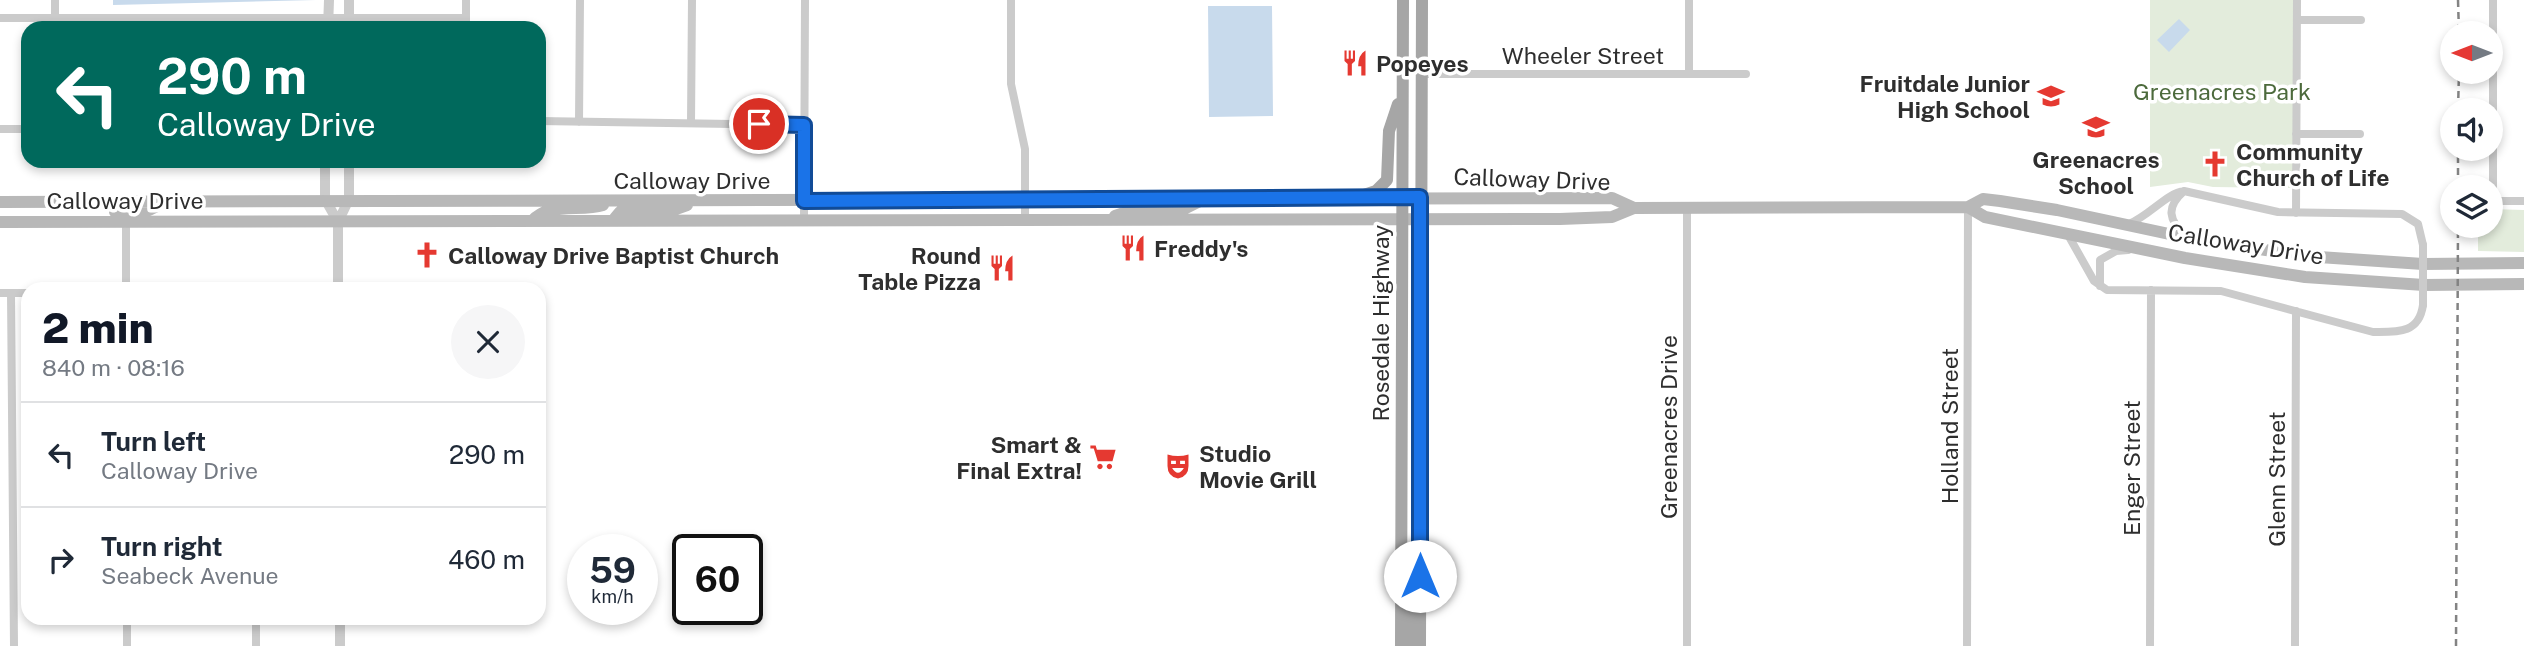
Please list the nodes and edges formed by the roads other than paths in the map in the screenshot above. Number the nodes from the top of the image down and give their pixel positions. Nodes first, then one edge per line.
1 (55, 0) edge
2 (329, 0) edge
3 (349, 0) edge
4 (466, 0) edge
5 (580, 0) edge
6 (692, 0) edge
7 (805, 0) edge
8 (1011, 0) edge
9 (1403, 0) edge
10 (1422, 0) edge
11 (1689, 0) edge
12 (2297, 0) edge
13 (2493, 0) edge
14 (0, 18) edge
15 (55, 18) junction
16 (466, 18) joint
17 (2297, 20) junction
18 (2361, 20) dead end
19 (192, 21) edge
20 (328, 21) edge
21 (349, 21) edge
22 (408, 21) edge
23 (1421, 74) junction
24 (1689, 74) junction
25 (1746, 74) dead end
26 (1402, 76) junction
27 (546, 121) edge
28 (579, 122) junction
29 (691, 123) junction
30 (804, 125) junction
31 (0, 129) edge
32 (21, 129) edge
33 (2296, 134) junction
34 (2360, 134) dead end
35 (325, 168) edge
36 (349, 168) edge
37 (2184, 191) junction
38 (1358, 197) junction
39 (1401, 197) junction
40 (1420, 197) junction
41 (349, 199) junction
42 (1202, 199) junction
43 (163, 200) junction
44 (325, 200) junction
45 (1026, 200) junction
46 (617, 201) junction
47 (698, 201) junction
48 (804, 201) junction
49 (2524, 201) edge
50 (0, 202) edge
51 (1968, 207) junction
52 (1634, 208) junction
53 (1687, 208) junction
54 (2295, 213) junction
55 (1025, 219) junction
56 (125, 220) junction
57 (614, 220) junction
58 (804, 220) junction
59 (1105, 220) junction
60 (1401, 220) junction
61 (1420, 220) junction
62 (49, 221) junction
63 (532, 221) junction
64 (0, 222) edge
65 (338, 222) junction
66 (2130, 224) junction
67 (2067, 233) junction
68 (2188, 238) junction
69 (2142, 249) junction
70 (2524, 263) edge
71 (125, 282) edge
72 (338, 282) edge
73 (2524, 284) edge
74 (2100, 286) junction
75 (2151, 290) junction
76 (0, 293) edge
77 (11, 293) junction
78 (21, 293) edge
79 (2295, 311) junction
80 (1401, 454) junction
81 (1420, 547) junction
82 (1401, 550) junction
83 (127, 625) edge
84 (256, 625) edge
85 (340, 625) edge
86 (14, 646) edge
87 (127, 646) edge
88 (256, 646) edge
89 (340, 646) edge
90 (1401, 646) edge
91 (1411, 646) edge
92 (1420, 646) edge
93 (1687, 646) edge
94 (1967, 646) edge
95 (2150, 646) edge
96 (2295, 646) edge

1 - 15 street
2 - 20 street
3 - 21 street
4 - 16 street
5 - 28 street
6 - 29 street
7 - 30 street
8 - 45 street
9 - 26 main road, Rosedale Highway
10 - 23 main road, Rosedale Highway
11 - 24 street
12 - 17 street
13 - 49 street
14 - 15 street
15 - 19 street
16 - 22 street
17 - 18 street
17 - 33 street
23 - 24 street, Wheeler Street
23 - 40 main road, Rosedale Highway
24 - 25 street, Wheeler Street
26 - 38 main road
26 - 39 main road, Rosedale Highway
27 - 28 street
28 - 29 street
29 - 30 street
30 - 48 street
31 - 32 street
33 - 34 street
33 - 54 street
35 - 44 street
36 - 41 street
37 - 54 street
37 - 66 street
37 - 68 street
38 - 39 main road, Calloway Drive
38 - 42 main road, Calloway Drive
39 - 40 main road, Calloway Drive
39 - 60 main road, Rosedale Highway
40 - 52 main road, Calloway Drive
40 - 61 main road, Rosedale Highway
41 - 44 main road, Calloway Drive
41 - 46 main road, Calloway Drive
41 - 65 street
42 - 45 main road, Calloway Drive
42 - 59 main road
43 - 44 main road, Calloway Drive
43 - 50 main road, Calloway Drive
43 - 62 main road
44 - 65 street
45 - 48 main road, Calloway Drive
45 - 55 street
46 - 47 main road, Calloway Drive
46 - 63 main road
47 - 48 main road, Calloway Drive
47 - 57 main road
48 - 58 street
51 - 53 main road, Calloway Drive
51 - 66 main road, Calloway Drive
51 - 67 main road, Calloway Drive
51 - 94 street, Holland Street
52 - 53 main road, Calloway Drive
52 - 61 main road, Calloway Drive
53 - 93 street, Greenacres Drive
54 - 79 street, bridge
55 - 58 main road, Calloway Drive
55 - 59 main road, Calloway Drive
56 - 62 main road, Calloway Drive
56 - 65 main road, Calloway Drive
56 - 71 street
57 - 58 main road, Calloway Drive
57 - 63 main road, Calloway Drive
59 - 60 main road, Calloway Drive
60 - 61 main road, Calloway Drive
60 - 80 main road, Rosedale Highway
61 - 81 main road, Rosedale Highway
62 - 64 main road, Calloway Drive
63 - 65 main road, Calloway Drive
65 - 72 street
66 - 68 main road, Calloway Drive
67 - 69 main road, Calloway Drive
67 - 74 street
68 - 70 main road, Calloway Drive
69 - 73 main road, Calloway Drive
69 - 74 street
74 - 75 street
75 - 79 street
75 - 95 street, Enger Street
76 - 77 street
77 - 78 street
77 - 86 street
79 - 96 street, Glenn Street
80 - 81 main road
80 - 82 main road, Rosedale Highway
81 - 92 main road, Rosedale Highway
82 - 90 main road, Rosedale Highway
82 - 91 main road
83 - 87 street
84 - 88 street
85 - 89 street

